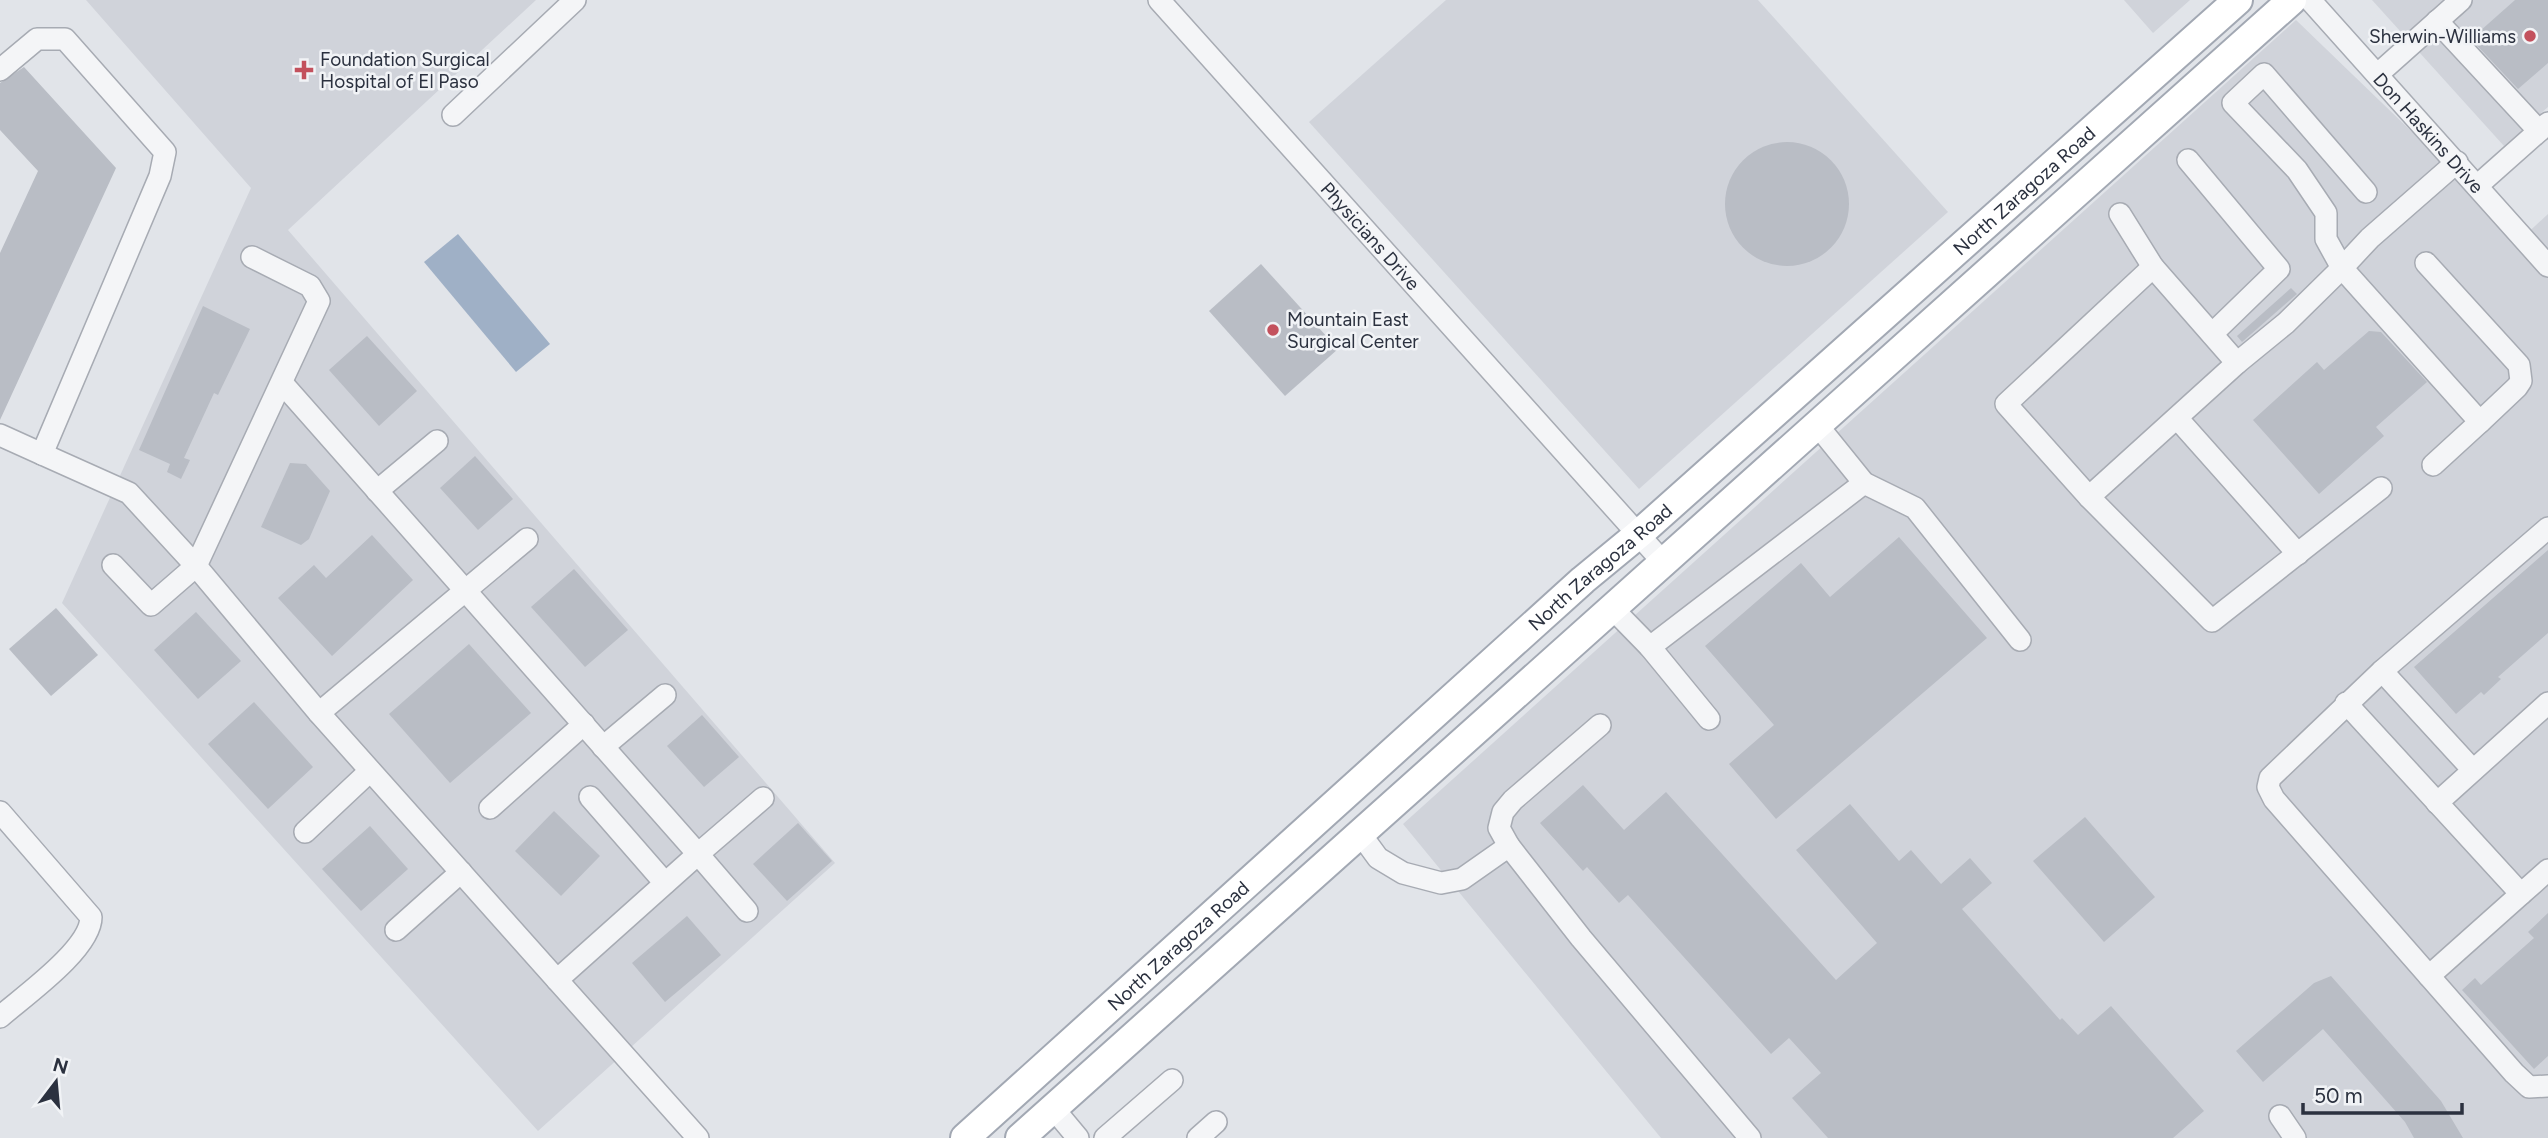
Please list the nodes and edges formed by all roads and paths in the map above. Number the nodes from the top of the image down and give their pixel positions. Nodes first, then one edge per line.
1 (575, 0) edge
2 (1159, 0) edge
3 (2238, 0) edge
4 (2292, 0) edge
5 (2309, 0) edge
6 (2461, 0) edge
7 (2437, 21) junction
8 (0, 70) edge
9 (2378, 74) junction
10 (453, 115) dead end
11 (2543, 127) edge
12 (2188, 160) dead end
13 (2457, 162) junction
14 (2477, 186) junction
15 (2366, 192) dead end
16 (2120, 214) dead end
17 (252, 257) dead end
18 (2426, 262) dead end
19 (2548, 266) edge
20 (2153, 267) junction
21 (2342, 268) junction
22 (1879, 319) junction
23 (2212, 334) junction
24 (2237, 363) junction
25 (282, 383) junction
26 (2178, 418) junction
27 (2480, 422) junction
28 (1818, 426) junction
29 (0, 435) edge
30 (437, 441) dead end
31 (42, 454) junction
32 (2433, 465) dead end
33 (1864, 484) junction
34 (2381, 488) dead end
35 (377, 491) junction
36 (2089, 497) junction
37 (2548, 528) edge
38 (1640, 533) junction
39 (527, 539) dead end
40 (2298, 554) junction
41 (1663, 562) junction
42 (113, 565) dead end
43 (196, 566) junction
44 (465, 590) junction
45 (1611, 607) junction
46 (2020, 640) dead end
47 (1650, 647) junction
48 (2382, 671) junction
49 (665, 695) dead end
50 (2346, 703) junction
51 (2548, 703) edge
52 (319, 713) junction
53 (1709, 719) dead end
54 (584, 724) junction
55 (1600, 725) dead end
56 (604, 747) junction
57 (2473, 770) junction
58 (370, 771) junction
59 (590, 797) dead end
60 (763, 798) dead end
61 (2437, 803) junction
62 (490, 808) dead end
63 (0, 812) edge
64 (305, 832) dead end
65 (1359, 832) junction
66 (1509, 846) junction
67 (698, 854) junction
68 (2548, 870) edge
69 (461, 872) junction
70 (665, 883) junction
71 (1240, 890) junction
72 (2521, 894) junction
73 (747, 911) dead end
74 (396, 930) dead end
75 (1212, 964) junction
76 (2429, 976) junction
77 (556, 980) junction
78 (0, 1017) edge
79 (1172, 1080) dead end
80 (2548, 1086) edge
81 (1053, 1108) junction
82 (2280, 1116) dead end
83 (1216, 1122) dead end
84 (698, 1138) edge
85 (965, 1138) edge
86 (1020, 1138) edge
87 (1078, 1138) edge
88 (1105, 1138) edge
89 (1198, 1138) edge
90 (1750, 1138) edge
91 (2295, 1138) edge

1 - 10 street
2 - 38 street, Physicians Drive
3 - 22 main road, North Zaragoza Road
4 - 28 main road, North Zaragoza Road
5 - 9 street, Don Haskins Drive
6 - 7 street
7 - 9 street
7 - 11 street
8 - 31 street
9 - 13 street, Don Haskins Drive
11 - 14 street
12 - 23 street
13 - 14 street, Don Haskins Drive
13 - 21 street
14 - 19 street, Don Haskins Drive
15 - 21 street
16 - 20 street
17 - 25 street
18 - 27 street
20 - 23 street
20 - 36 street
21 - 24 street
21 - 27 street
22 - 28 main road
22 - 38 main road, North Zaragoza Road
23 - 24 street
24 - 26 street
25 - 35 street
25 - 43 street
26 - 36 street
26 - 40 street
27 - 32 street
28 - 33 street
28 - 41 main road, North Zaragoza Road
29 - 31 street
30 - 35 street
31 - 43 street
33 - 46 street
33 - 47 street
34 - 40 street
35 - 44 street
36 - 40 street
37 - 48 street
38 - 41 street, Physicians Drive
38 - 71 main road, North Zaragoza Road
39 - 44 street
41 - 45 main road, North Zaragoza Road
42 - 43 street
43 - 52 street
44 - 52 street
44 - 54 street
45 - 47 street
45 - 65 main road, North Zaragoza Road
47 - 53 street
48 - 50 street
48 - 57 street
49 - 56 street
50 - 61 street
50 - 76 street
51 - 57 street
52 - 58 street
54 - 56 street
54 - 62 street
55 - 66 street
56 - 67 street
57 - 61 street
58 - 64 street
58 - 69 street
59 - 70 street
60 - 67 street
61 - 72 street
63 - 78 street
65 - 66 street
65 - 75 main road, North Zaragoza Road
66 - 90 street
67 - 70 street
67 - 73 street
68 - 72 street
69 - 74 street
69 - 77 street
70 - 77 street
71 - 75 main road
71 - 85 main road, North Zaragoza Road
72 - 76 street
75 - 81 main road, North Zaragoza Road
76 - 80 street
77 - 84 street
79 - 88 street
81 - 86 main road, North Zaragoza Road
81 - 87 street
82 - 91 street
83 - 89 street

